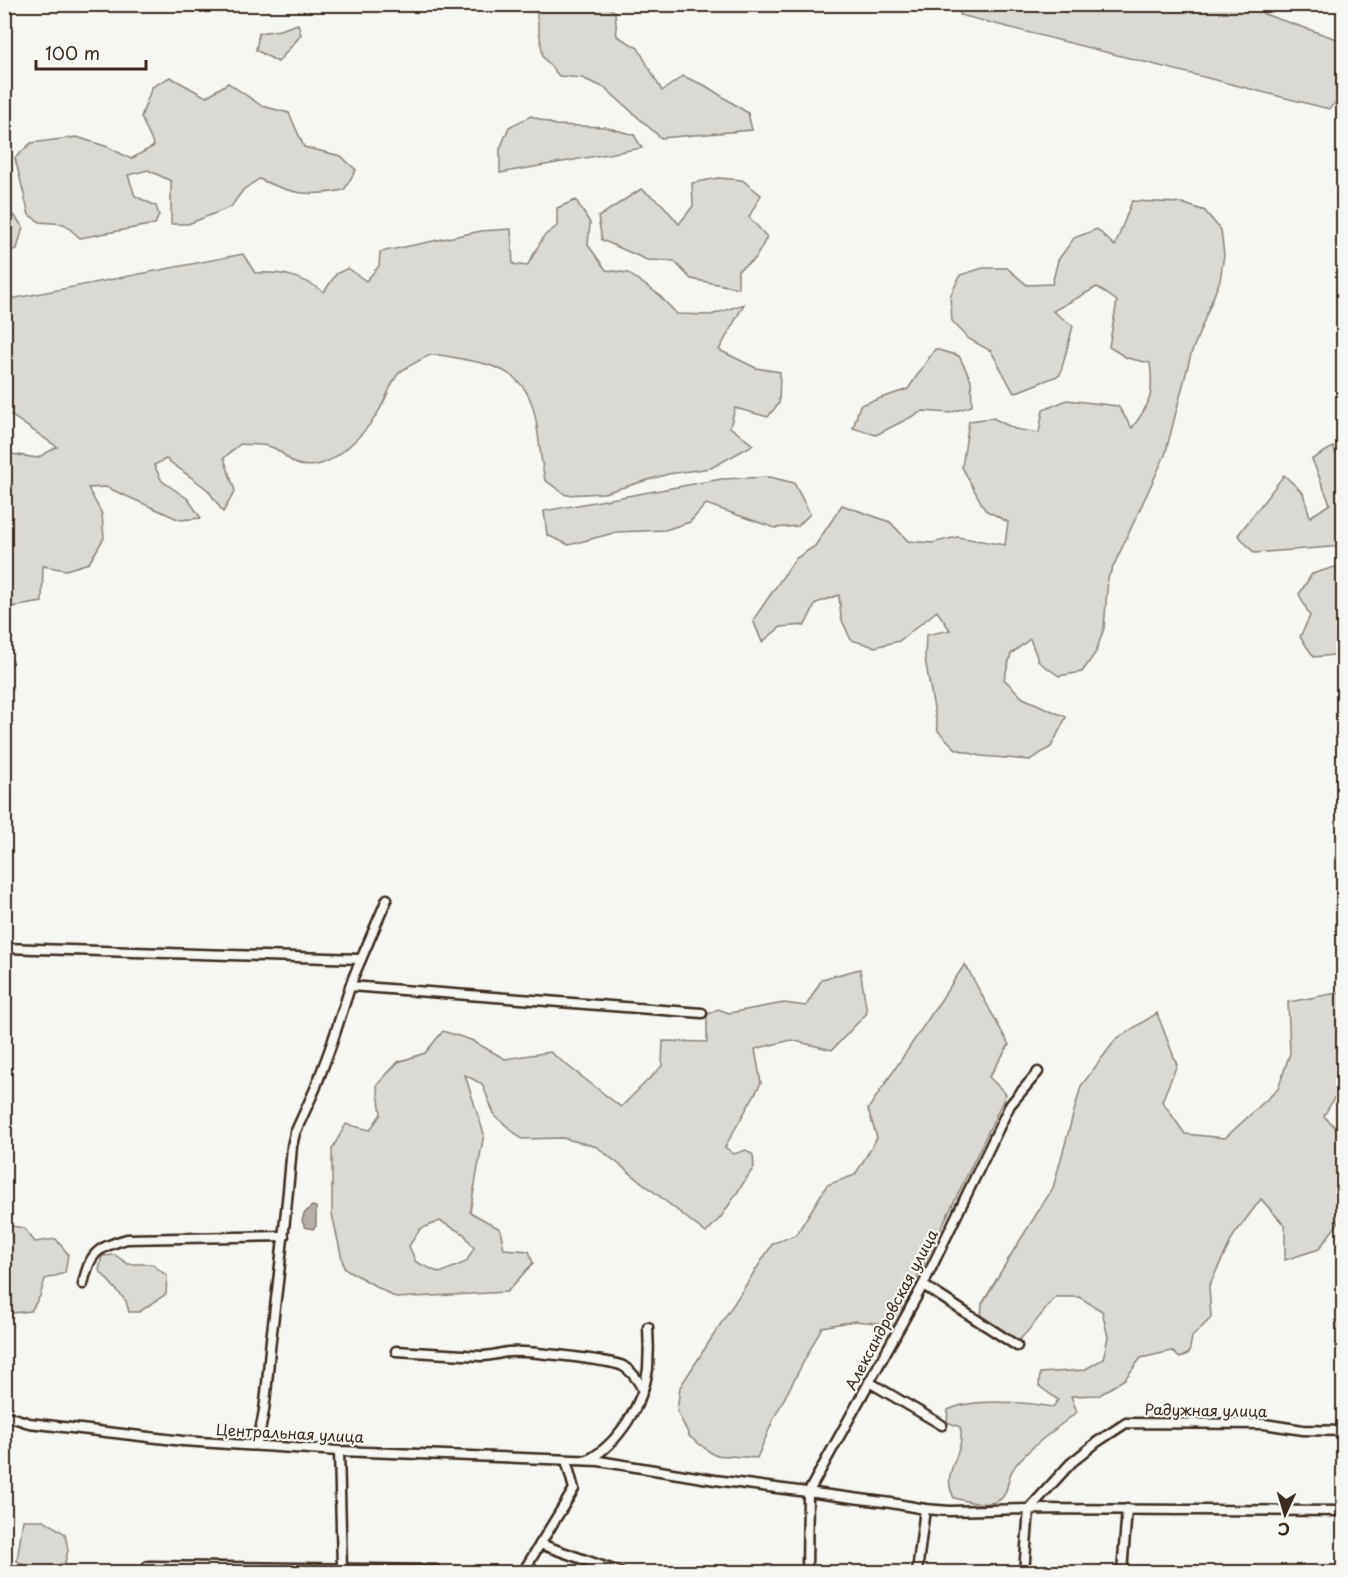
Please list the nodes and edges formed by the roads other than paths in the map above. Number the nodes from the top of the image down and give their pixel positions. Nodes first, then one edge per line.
1 (387, 899) dead end
2 (4, 948) edge
3 (361, 959) junction
4 (350, 986) junction
5 (702, 1013) dead end
6 (1038, 1072) dead end
7 (284, 1236) junction
8 (83, 1284) dead end
9 (923, 1285) junction
10 (648, 1327) dead end
11 (1017, 1346) dead end
12 (396, 1351) dead end
13 (869, 1382) junction
14 (643, 1390) junction
15 (4, 1415) edge
16 (942, 1425) dead end
17 (1344, 1431) edge
18 (256, 1445) junction
19 (339, 1451) junction
20 (566, 1460) junction
21 (588, 1461) junction
22 (808, 1493) junction
23 (925, 1509) junction
24 (1029, 1509) junction
25 (1127, 1509) junction
26 (1344, 1511) edge
27 (540, 1544) junction
28 (148, 1566) dead end
29 (342, 1568) junction
30 (436, 1570) dead end
31 (523, 1572) edge
32 (619, 1572) edge
33 (807, 1572) edge
34 (917, 1572) edge
35 (1024, 1572) edge
36 (1122, 1572) edge

1 - 3 street
2 - 3 street
3 - 4 street
4 - 5 street
4 - 7 street
6 - 9 street, Александровская улица
7 - 8 street
7 - 18 street
9 - 11 street
9 - 13 street, Александровская улица
10 - 14 street
12 - 14 street
13 - 16 street
13 - 22 street, Александровская улица
14 - 21 street
15 - 18 street, Центральная улица
17 - 24 street, Радужная улица
18 - 19 street, Центральная улица
19 - 20 street, Центральная улица
19 - 29 street
20 - 21 street, Центральная улица
20 - 27 street
21 - 22 street, Центральная улица
22 - 23 street, Центральная улица
22 - 33 street, Александровская улица
23 - 24 street, Центральная улица
23 - 34 street
24 - 25 street, Центральная улица
24 - 35 street
25 - 26 street, Центральная улица
25 - 36 street
27 - 31 street
27 - 32 street
28 - 29 street
29 - 30 street

